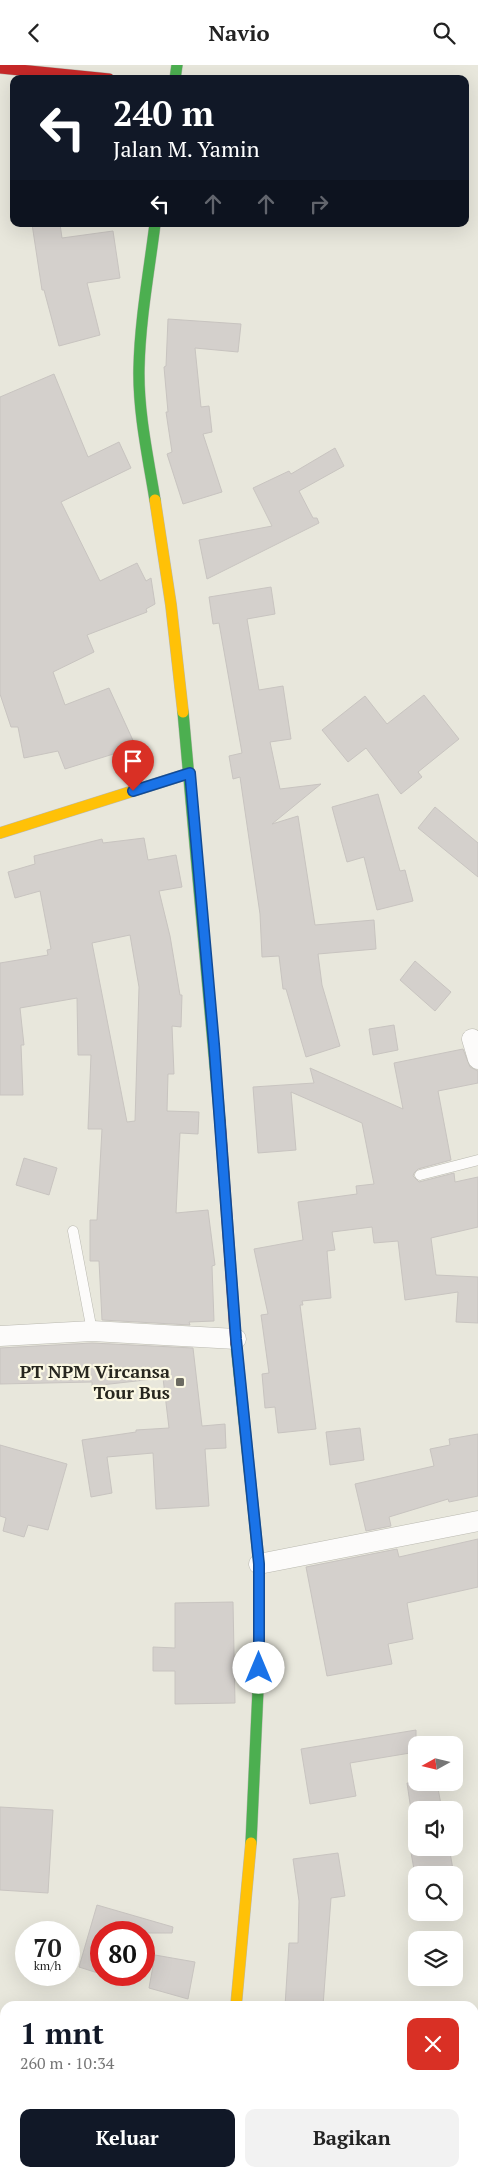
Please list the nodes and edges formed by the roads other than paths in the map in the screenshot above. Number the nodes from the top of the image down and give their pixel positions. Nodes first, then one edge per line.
1 (0, 68) edge
2 (69, 75) edge
3 (155, 227) edge
4 (190, 773) junction
5 (0, 833) edge
6 (472, 1039) dead end
7 (478, 1059) edge
8 (478, 1160) edge
9 (420, 1175) dead end
10 (73, 1231) dead end
11 (92, 1331) junction
12 (0, 1336) edge
13 (236, 1339) junction
14 (478, 1521) edge
15 (259, 1564) junction
16 (236, 2001) edge

1 - 2 main road
3 - 4 main road
4 - 5 main road
4 - 13 main road
6 - 7 street
8 - 9 lane
10 - 11 lane
11 - 12 street
11 - 13 street
13 - 15 main road
14 - 15 street
15 - 16 main road

